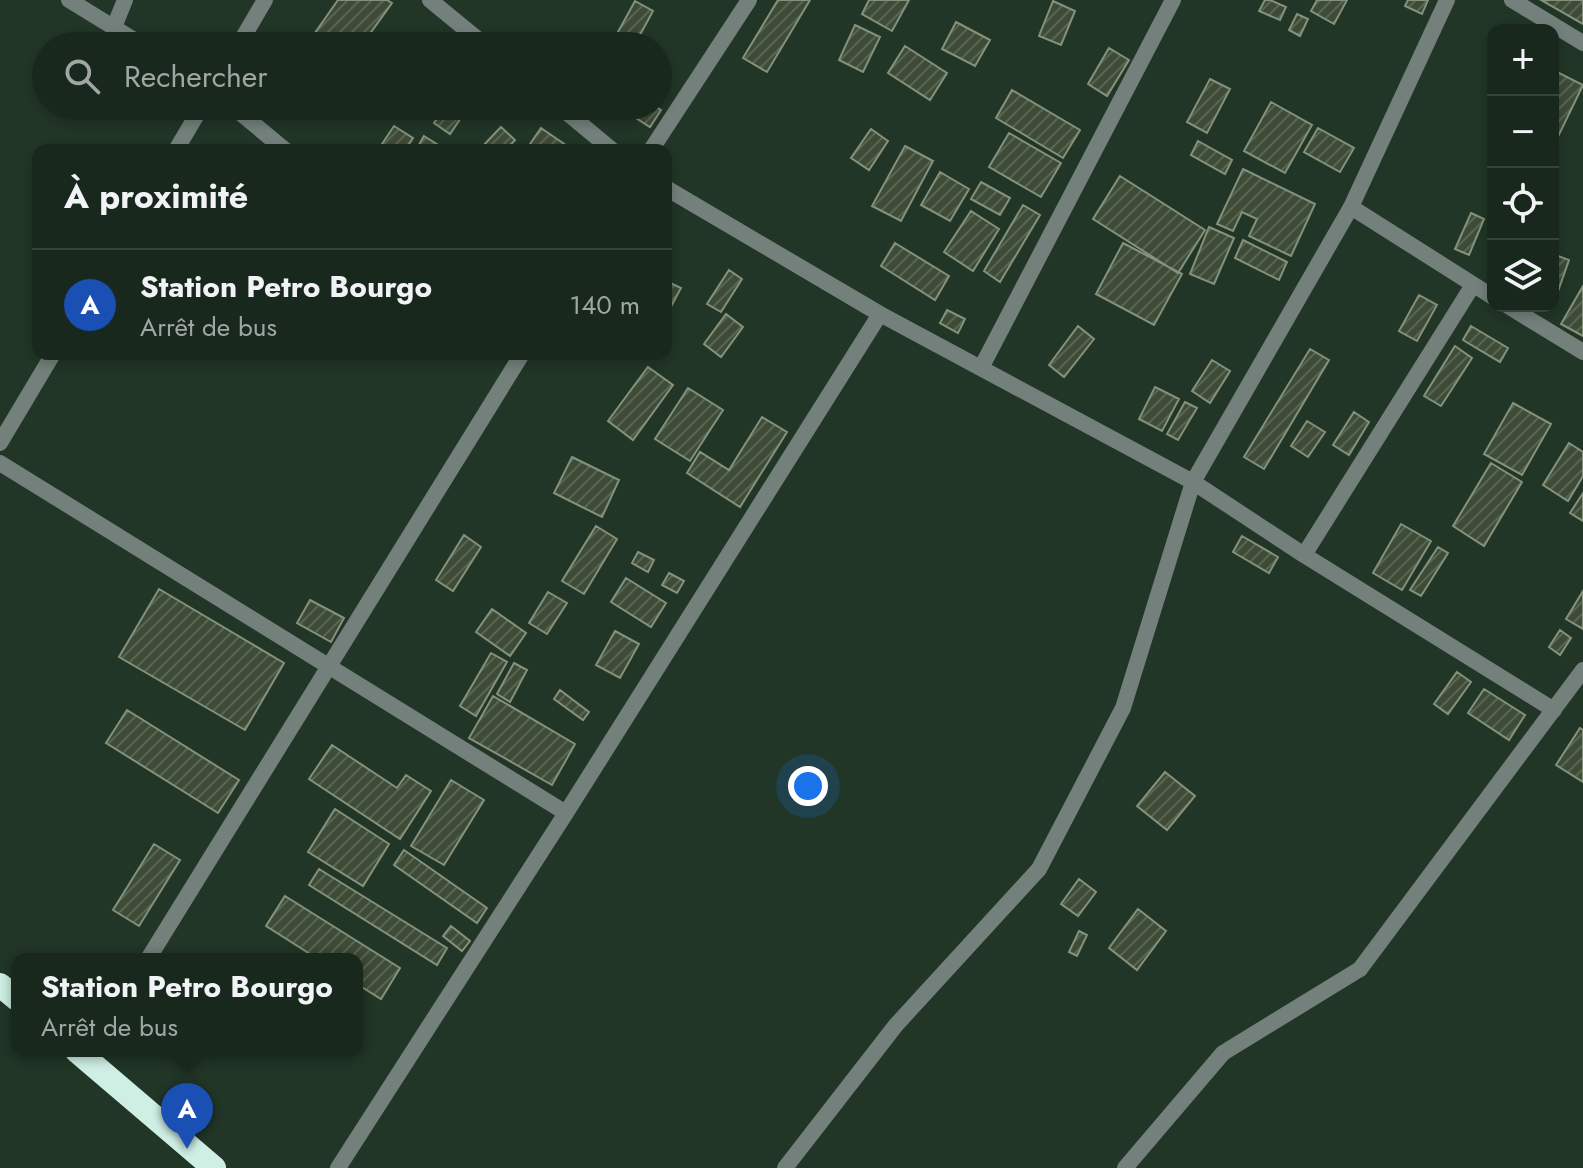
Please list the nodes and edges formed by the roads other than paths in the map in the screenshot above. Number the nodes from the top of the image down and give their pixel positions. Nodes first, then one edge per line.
1 (69, 0) edge
2 (125, 0) edge
3 (265, 0) edge
4 (749, 0) edge
5 (1173, 0) edge
6 (1447, 0) edge
7 (1512, 0) edge
8 (434, 1) edge
9 (114, 27) junction
10 (122, 32) edge
11 (246, 32) edge
12 (470, 32) edge
13 (1583, 43) edge
14 (672, 118) edge
15 (194, 120) edge
16 (249, 120) edge
17 (576, 120) edge
18 (671, 120) edge
19 (180, 144) edge
20 (278, 144) edge
21 (605, 144) edge
22 (655, 144) edge
23 (672, 192) edge
24 (1351, 207) junction
25 (1473, 285) junction
26 (1487, 293) edge
27 (1518, 312) edge
28 (880, 314) junction
29 (1583, 352) edge
30 (49, 360) edge
31 (518, 360) edge
32 (981, 368) junction
33 (0, 443) edge
34 (0, 463) edge
35 (1193, 482) junction
36 (1304, 555) junction
37 (329, 666) junction
38 (1583, 670) edge
39 (1554, 710) junction
40 (566, 813) junction
41 (152, 953) edge
42 (89, 1057) edge
43 (214, 1168) edge
44 (338, 1168) edge
45 (785, 1168) edge
46 (1125, 1168) edge

1 - 9 street
2 - 9 street
3 - 11 street
4 - 14 street
5 - 32 street
6 - 24 street
7 - 13 street
8 - 12 street
9 - 10 street
15 - 19 street
16 - 20 street
17 - 21 street
18 - 22 street
23 - 28 street
24 - 25 street
24 - 35 street
25 - 26 street
25 - 36 street
27 - 29 street
28 - 32 street
28 - 40 street
30 - 33 street
31 - 37 street
32 - 35 street
34 - 37 street
35 - 36 street
35 - 45 street
36 - 39 street
37 - 40 street
37 - 41 street
38 - 39 street
39 - 46 street
40 - 44 street
42 - 43 highway

